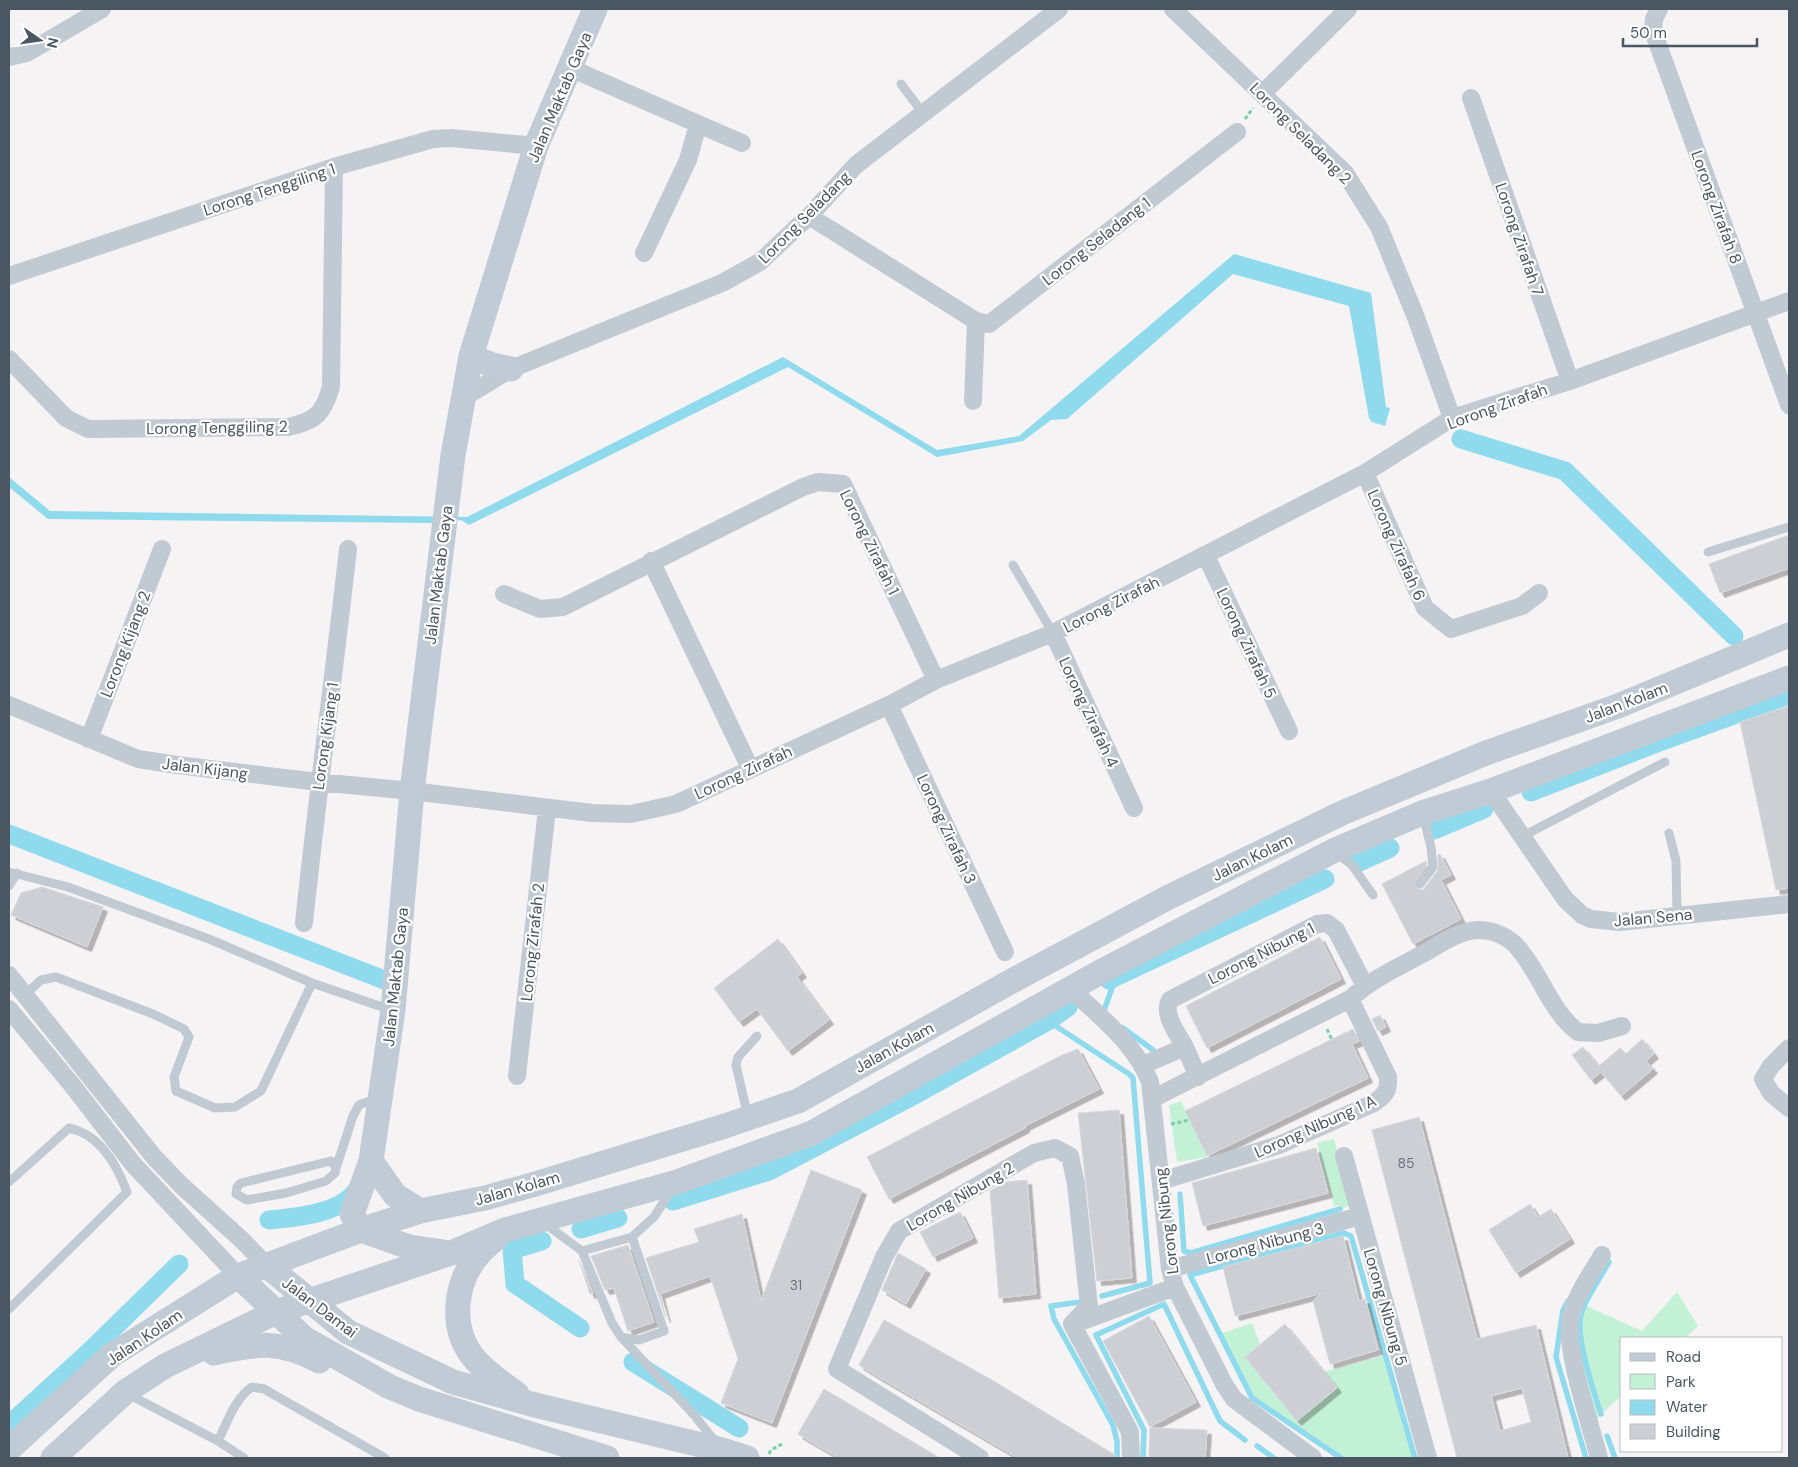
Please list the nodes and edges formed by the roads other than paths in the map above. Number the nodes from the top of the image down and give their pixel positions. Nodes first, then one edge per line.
1 (102, 9) edge
2 (595, 9) edge
3 (1057, 9) edge
4 (1173, 9) edge
5 (1348, 9) edge
6 (1659, 9) edge
7 (9, 57) edge
8 (570, 68) junction
9 (901, 84) dead end
10 (1263, 93) junction
11 (1471, 98) dead end
12 (924, 113) junction
13 (698, 124) junction
14 (1237, 132) road end
15 (742, 143) dead end
16 (536, 146) junction
17 (334, 166) junction
18 (809, 216) junction
19 (644, 253) dead end
20 (9, 276) edge
21 (1789, 301) edge
22 (1756, 314) junction
23 (976, 320) junction
24 (471, 356) junction
25 (9, 359) edge
26 (511, 369) junction
27 (1570, 381) junction
28 (463, 398) junction
29 (973, 402) dead end
30 (1789, 405) edge
31 (1452, 418) junction
32 (1365, 473) junction
33 (1789, 527) edge
34 (162, 549) dead end
35 (348, 549) dead end
36 (1708, 552) dead end
37 (1206, 556) junction
38 (651, 561) junction
39 (1013, 565) dead end
40 (1539, 593) dead end
41 (504, 594) dead end
42 (1053, 633) junction
43 (1789, 635) edge
44 (1789, 678) edge
45 (936, 680) junction
46 (9, 705) edge
47 (889, 705) junction
48 (1289, 731) dead end
49 (89, 739) junction
50 (1665, 762) dead end
51 (750, 768) junction
52 (1444, 771) junction
53 (318, 782) junction
54 (412, 790) junction
55 (1491, 790) junction
56 (1134, 808) dead end
57 (547, 809) junction
58 (1422, 813) junction
59 (1669, 833) dead end
60 (1523, 836) junction
61 (1333, 851) junction
62 (13, 873) edge
63 (1420, 884) dead end
64 (9, 886) edge
65 (1373, 895) dead end
66 (1789, 904) edge
67 (1677, 915) junction
68 (304, 923) dead end
69 (1005, 952) dead end
70 (9, 975) edge
71 (1010, 982) junction
72 (312, 983) junction
73 (1365, 986) junction
74 (1072, 990) junction
75 (26, 994) junction
76 (1350, 999) junction
77 (393, 1010) junction
78 (11, 1012) edge
79 (1622, 1026) dead end
80 (757, 1036) dead end
81 (1185, 1047) junction
82 (1789, 1048) edge
83 (1144, 1065) junction
84 (517, 1076) dead end
85 (1198, 1077) junction
86 (1152, 1100) junction
87 (1789, 1108) edge
88 (378, 1110) junction
89 (748, 1117) junction
90 (1344, 1156) dead end
91 (371, 1161) junction
92 (336, 1168) junction
93 (1160, 1181) junction
94 (9, 1182) edge
95 (677, 1182) junction
96 (420, 1211) junction
97 (1360, 1216) junction
98 (540, 1220) junction
99 (360, 1230) junction
100 (505, 1230) junction
101 (632, 1237) junction
102 (582, 1251) junction
103 (451, 1253) junction
104 (1602, 1255) dead end
105 (266, 1265) junction
106 (1170, 1269) junction
107 (238, 1276) junction
108 (1175, 1288) junction
109 (308, 1300) junction
110 (9, 1309) edge
111 (276, 1312) junction
112 (1075, 1322) junction
113 (621, 1337) junction
114 (165, 1366) junction
115 (125, 1392) junction
116 (419, 1400) junction
117 (531, 1404) junction
118 (218, 1441) junction
119 (9, 1449) edge
120 (722, 1450) junction
121 (758, 1456) edge
122 (53, 1458) edge
123 (244, 1458) edge
124 (385, 1458) edge
125 (607, 1458) edge
126 (980, 1458) edge
127 (1131, 1458) edge
128 (1313, 1458) edge
129 (1428, 1458) edge
130 (1599, 1458) edge

1 - 7 street
2 - 8 main road, Jalan Maktab Gaya
3 - 12 street, Lorong Seladang
4 - 10 street, Lorong Seladang 2
5 - 10 street
6 - 22 street, Lorong Zirafah 8
8 - 13 street
8 - 16 main road, Jalan Maktab Gaya
9 - 12 lane
10 - 31 street, Lorong Seladang 2
11 - 27 street, Lorong Zirafah 7
12 - 18 street, Lorong Seladang
13 - 15 street
13 - 19 street
14 - 23 street, Lorong Seladang 1
16 - 17 street, Lorong Tenggiling 1
16 - 24 main road, Jalan Maktab Gaya
17 - 20 street, Lorong Tenggiling 1
17 - 25 street, Lorong Tenggiling 2
18 - 23 street
18 - 26 street, Lorong Seladang
21 - 22 street, Lorong Zirafah
22 - 27 street, Lorong Zirafah
22 - 30 street, Lorong Zirafah 8
23 - 29 street
24 - 26 main road
24 - 28 main road, Jalan Maktab Gaya
26 - 28 street, Lorong Seladang
27 - 31 street, Lorong Zirafah
28 - 54 main road, Jalan Maktab Gaya
31 - 32 street, Lorong Zirafah
32 - 37 street, Lorong Zirafah
32 - 40 street, Lorong Zirafah 6
33 - 36 lane
34 - 49 street, Lorong Kijang 2
35 - 53 street, Lorong Kijang 1
37 - 42 street, Lorong Zirafah
37 - 48 street, Lorong Zirafah 5
38 - 41 street, Lorong Zirafah 1
38 - 45 street, Lorong Zirafah 1
38 - 51 street
39 - 42 lane, Lorong Zirafah 4
42 - 45 street, Lorong Zirafah
42 - 56 street, Lorong Zirafah 4
43 - 52 main road, Jalan Kolam
44 - 55 main road, Jalan Kolam
45 - 47 street, Lorong Zirafah
46 - 49 street, Jalan Kijang
47 - 51 street, Lorong Zirafah
47 - 69 street, Lorong Zirafah 3
49 - 53 street, Jalan Kijang
50 - 60 lane
51 - 57 street, Lorong Zirafah
52 - 55 main road
52 - 71 main road, Jalan Kolam
53 - 54 street, Jalan Kijang
53 - 68 street, Lorong Kijang 1
54 - 57 street, Lorong Zirafah
54 - 77 main road, Jalan Maktab Gaya
55 - 58 main road, Jalan Kolam
55 - 60 street, Jalan Sena
57 - 84 street, Lorong Zirafah 2
58 - 61 main road, Jalan Kolam
58 - 63 lane
59 - 67 lane
60 - 67 street, Jalan Sena
61 - 65 lane
61 - 74 main road, Jalan Kolam
62 - 64 lane
62 - 72 lane
66 - 67 street, Jalan Sena
70 - 75 street, Jalan Damai
71 - 74 main road
71 - 89 main road, Jalan Kolam
72 - 75 lane
72 - 77 lane
73 - 76 street
73 - 79 street
73 - 81 street, Lorong Nibung 1
74 - 83 street, Lorong Nibung
74 - 95 main road, Jalan Kolam
75 - 105 street, Jalan Damai
76 - 85 street
76 - 93 street, Lorong Nibung 1 A
77 - 88 main road, Jalan Maktab Gaya
78 - 107 street, Jalan Damai
80 - 89 lane
81 - 83 street
81 - 85 street
82 - 87 street
83 - 86 street, Lorong Nibung
85 - 86 street
86 - 93 street, Lorong Nibung
88 - 91 main road, Jalan Maktab Gaya
88 - 92 lane
89 - 96 main road, Jalan Kolam
90 - 97 street, Lorong Nibung 5
91 - 96 main road
91 - 99 main road, Jalan Maktab Gaya
92 - 92 lane
93 - 106 street, Lorong Nibung
94 - 110 lane
95 - 98 main road, Jalan Kolam
95 - 101 lane
96 - 99 main road, Jalan Kolam
97 - 106 street, Lorong Nibung 3
97 - 129 street, Lorong Nibung 5
98 - 100 main road, Jalan Kolam
98 - 102 lane
99 - 103 main road
99 - 105 main road, Jalan Kolam
100 - 103 main road, Jalan Kolam
100 - 117 main road
101 - 102 lane
101 - 113 lane
102 - 113 lane
103 - 109 main road, Jalan Kolam
104 - 130 street
105 - 107 main road, Jalan Kolam
105 - 109 main road, Jalan Damai
106 - 108 street, Lorong Nibung
107 - 111 main road, Jalan Damai
107 - 119 main road, Jalan Kolam
108 - 112 street
108 - 128 street, Lorong Nibung
109 - 111 main road, Jalan Kolam
109 - 117 main road, Jalan Damai
111 - 114 main road, Jalan Kolam
111 - 116 main road, Jalan Damai
112 - 126 street, Lorong Nibung 2
112 - 127 street
113 - 120 lane
114 - 115 main road, Jalan Kolam
114 - 116 main road
115 - 118 lane
115 - 122 main road, Jalan Kolam
116 - 125 main road, Jalan Damai
117 - 120 main road, Jalan Damai
118 - 123 lane
118 - 124 lane
120 - 121 main road, Jalan Damai

